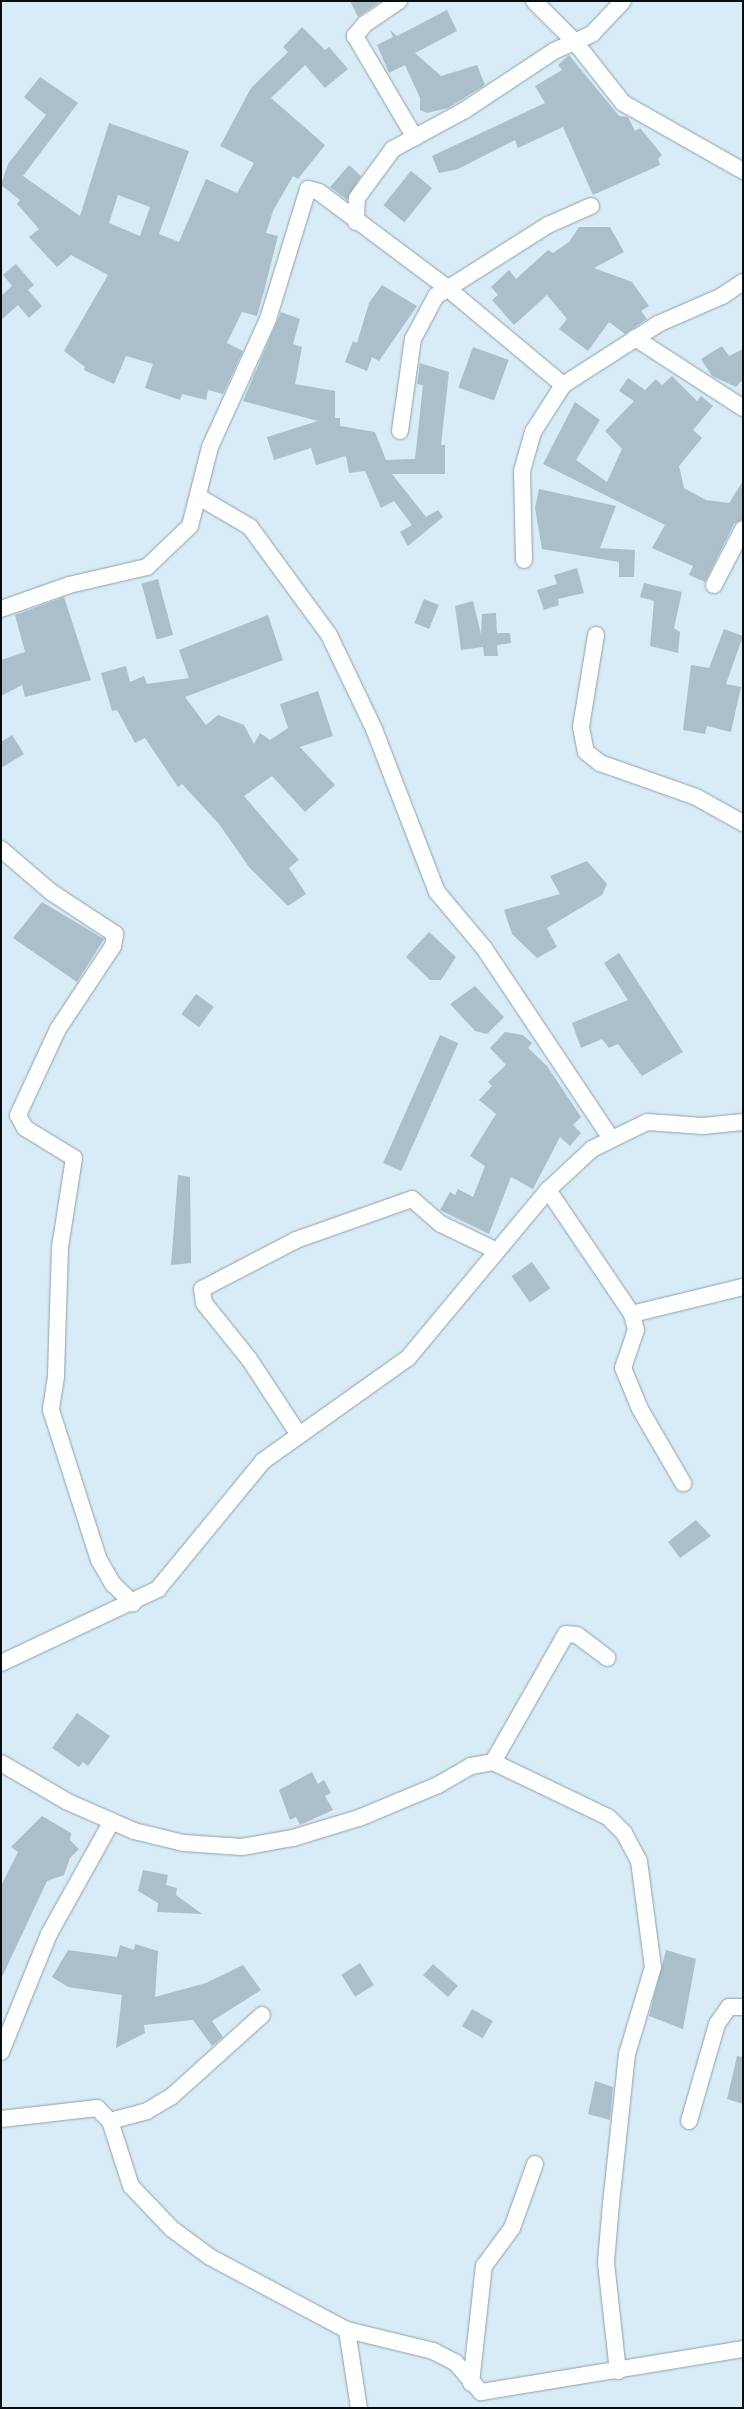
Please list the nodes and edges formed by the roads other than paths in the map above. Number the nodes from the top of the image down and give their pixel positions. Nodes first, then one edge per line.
1 (399, 1) edge
2 (534, 1) edge
3 (623, 1) edge
4 (575, 42) junction
5 (415, 138) junction
6 (743, 171) edge
7 (591, 206) dead end
8 (356, 222) junction
9 (743, 282) edge
10 (446, 287) junction
11 (635, 338) junction
12 (563, 385) junction
13 (743, 408) edge
14 (400, 431) dead end
15 (199, 497) junction
16 (743, 529) edge
17 (524, 560) dead end
18 (714, 585) dead end
19 (1, 609) edge
20 (596, 635) dead end
21 (743, 823) edge
22 (1, 849) edge
23 (743, 1122) edge
24 (610, 1137) junction
25 (548, 1190) junction
26 (497, 1251) junction
27 (742, 1289) edge
28 (632, 1314) junction
29 (299, 1435) junction
30 (683, 1483) dead end
31 (134, 1603) junction
32 (607, 1658) dead end
33 (1, 1663) edge
34 (493, 1762) junction
35 (1, 1763) edge
36 (112, 1821) junction
37 (743, 2007) edge
38 (262, 2015) dead end
39 (1, 2052) edge
40 (1, 2119) edge
41 (110, 2121) junction
42 (689, 2121) dead end
43 (535, 2164) dead end
44 (347, 2330) junction
45 (743, 2349) edge
46 (618, 2371) junction
47 (471, 2383) junction
48 (359, 2408) edge

1 - 5 street
2 - 4 street
3 - 4 street
4 - 5 street
4 - 6 street
5 - 8 street
7 - 10 street
8 - 10 street
8 - 15 street
9 - 11 street
10 - 12 street
10 - 14 street
11 - 12 street
11 - 13 street
12 - 17 street
15 - 19 street
15 - 24 street
16 - 18 street
20 - 21 street
22 - 31 street
23 - 24 street
24 - 25 street
25 - 26 street
25 - 28 street
26 - 29 street
26 - 29 street
27 - 28 street
28 - 30 street
29 - 31 street
31 - 33 street
32 - 34 street
34 - 36 street
34 - 46 street
35 - 36 street
36 - 39 street
37 - 42 street
38 - 41 street
40 - 41 street
41 - 44 street
43 - 47 street
44 - 47 street
44 - 48 street
45 - 46 street
46 - 47 street

